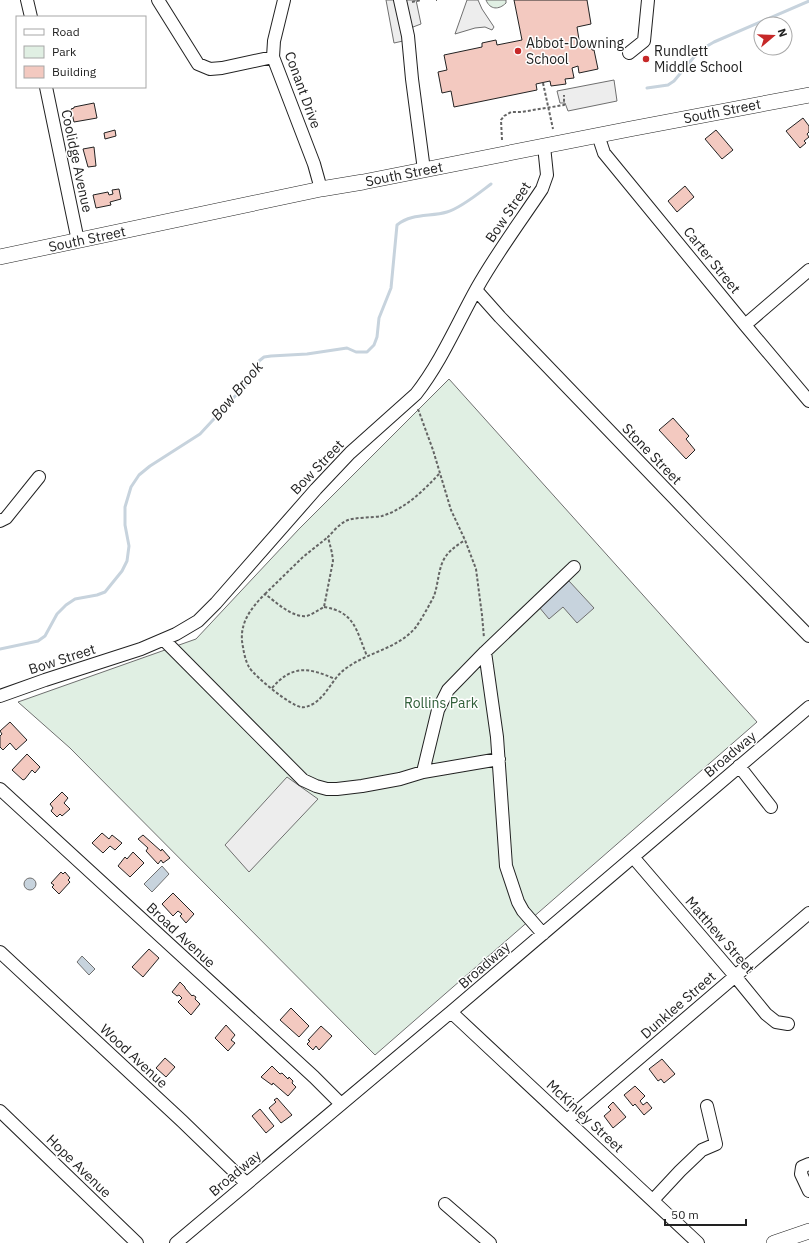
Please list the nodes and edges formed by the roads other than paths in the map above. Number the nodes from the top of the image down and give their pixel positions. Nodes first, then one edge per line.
1 (27, 0) edge
2 (158, 0) edge
3 (284, 0) edge
4 (400, 0) edge
5 (648, 0) edge
6 (31, 16) edge
7 (629, 53) dead end
8 (273, 57) junction
9 (46, 88) edge
10 (809, 95) edge
11 (598, 135) junction
12 (544, 146) junction
13 (424, 170) junction
14 (321, 189) junction
15 (78, 241) junction
16 (0, 257) edge
17 (809, 270) edge
18 (476, 290) junction
19 (745, 324) junction
20 (809, 401) edge
21 (39, 477) dead end
22 (0, 521) edge
23 (574, 568) dead end
24 (809, 636) edge
25 (164, 640) junction
26 (485, 652) junction
27 (0, 696) edge
28 (809, 707) edge
29 (499, 759) junction
30 (739, 766) junction
31 (423, 772) junction
32 (0, 789) edge
33 (770, 807) dead end
34 (634, 857) junction
35 (809, 913) edge
36 (543, 934) junction
37 (0, 952) edge
38 (735, 976) junction
39 (451, 1012) junction
40 (788, 1024) dead end
41 (341, 1104) junction
42 (707, 1106) dead end
43 (0, 1110) edge
44 (567, 1120) junction
45 (809, 1164) edge
46 (246, 1184) junction
47 (809, 1191) edge
48 (653, 1200) junction
49 (445, 1204) dead end
50 (809, 1231) edge
51 (137, 1243) edge
52 (176, 1243) edge
53 (490, 1243) edge
54 (698, 1243) edge
55 (774, 1243) edge

1 - 6 street
2 - 8 street
3 - 8 street, Conant Drive
4 - 13 street
5 - 7 street
8 - 14 street, Conant Drive
9 - 15 street, Coolidge Avenue
10 - 11 main road, South Street
11 - 12 main road, South Street
11 - 19 street, Carter Street
12 - 13 main road, South Street
12 - 18 street, Bow Street
13 - 14 main road, South Street
14 - 15 main road, South Street
15 - 16 main road, South Street
17 - 19 street
18 - 24 street, Stone Street
18 - 25 street, Bow Street
19 - 20 street, Carter Street
21 - 22 street
23 - 26 street
25 - 27 street, Bow Street
25 - 31 street
26 - 29 street
26 - 31 street
28 - 30 street, Broadway
29 - 31 street
29 - 36 street
30 - 33 street
30 - 34 street, Broadway
32 - 41 street, Broad Avenue
34 - 36 street, Broadway
34 - 38 street, Matthew Street
35 - 38 street, Dunklee Street
36 - 39 street, Broadway
37 - 46 street, Wood Avenue
38 - 40 street, Matthew Street
38 - 44 street, Dunklee Street
39 - 41 street, Broadway
39 - 44 street, McKinley Street
41 - 46 street, Broadway
42 - 48 street
43 - 51 street, Hope Avenue
44 - 48 street, McKinley Street
45 - 47 street
46 - 52 street, Broadway
48 - 54 street, McKinley Street
49 - 53 street
50 - 55 main road

